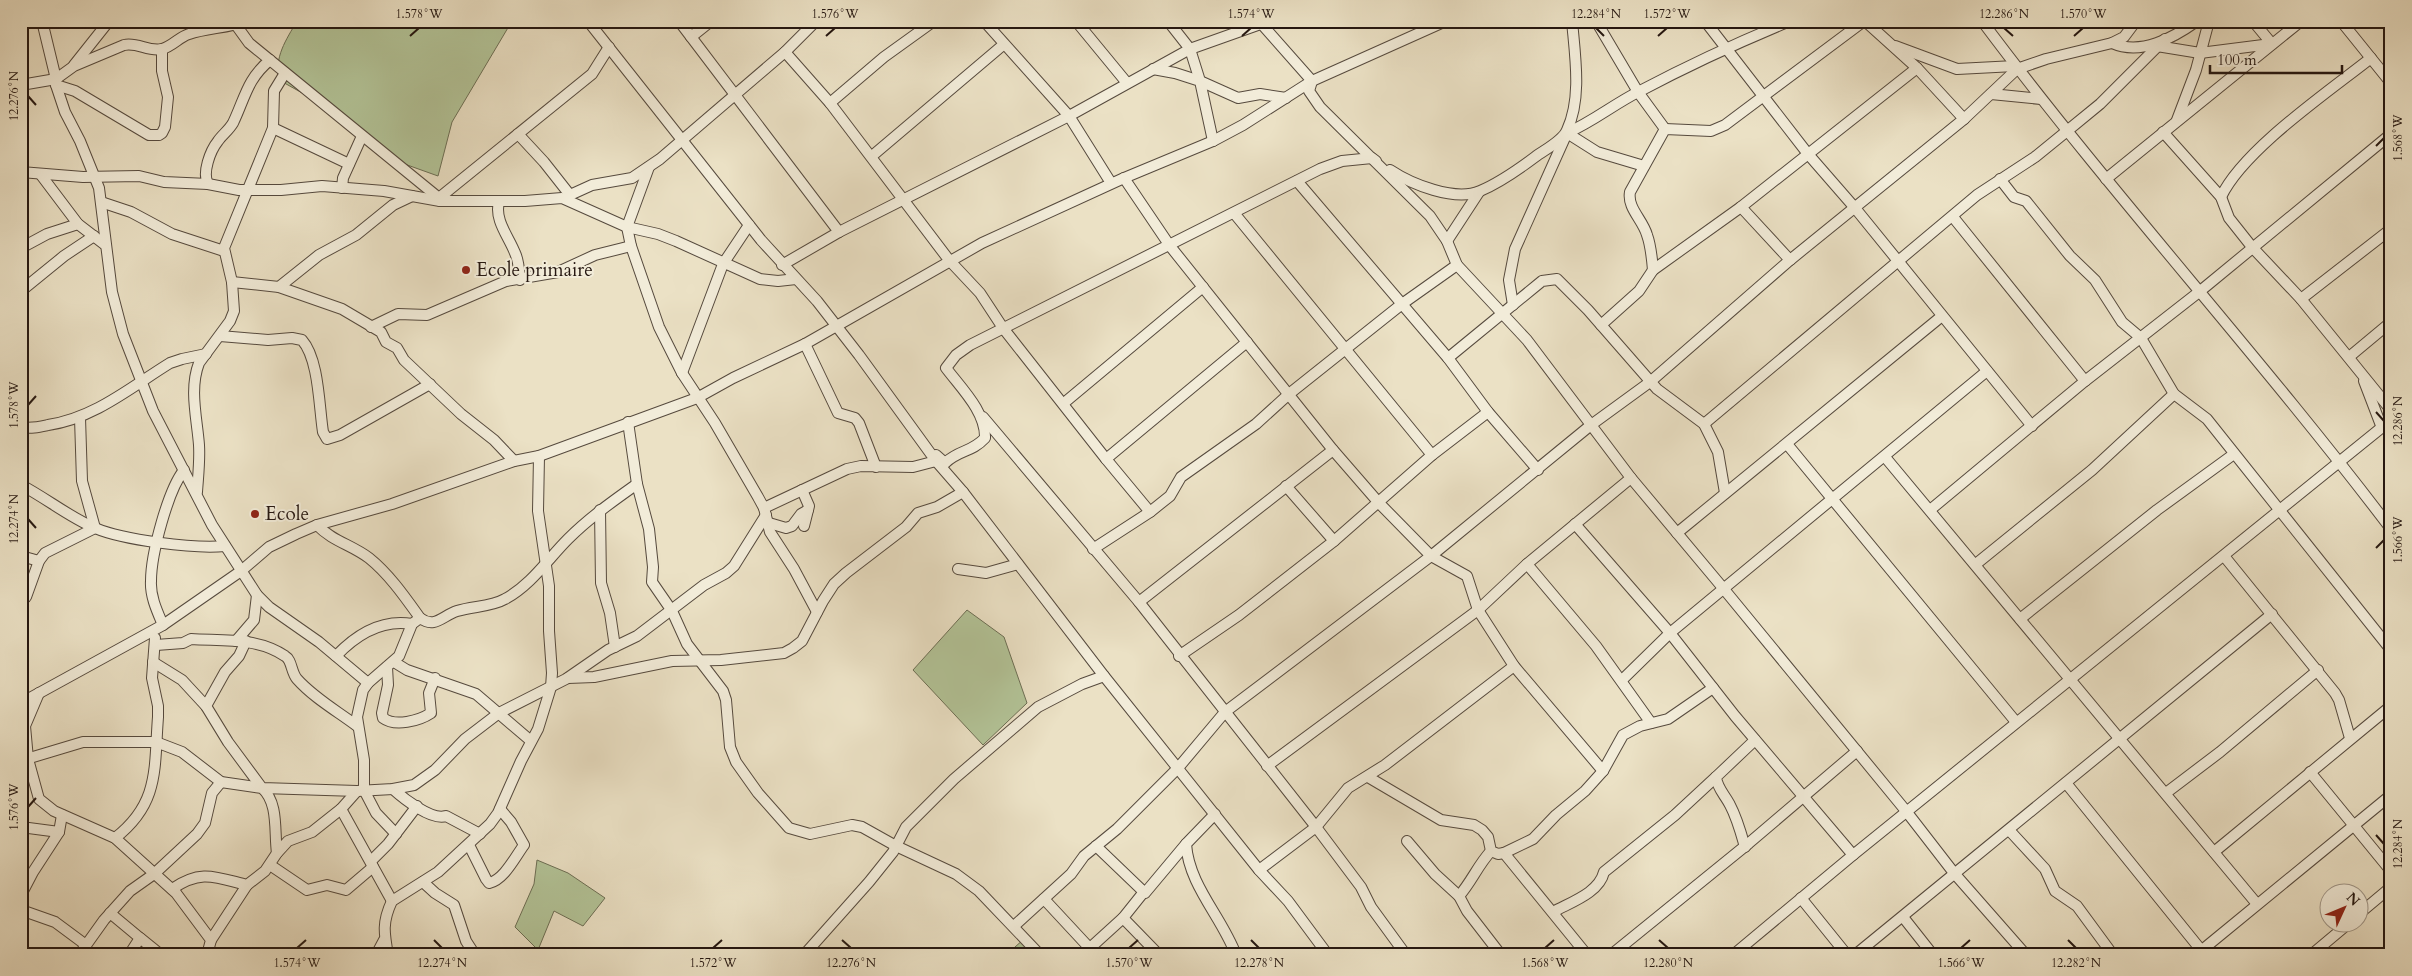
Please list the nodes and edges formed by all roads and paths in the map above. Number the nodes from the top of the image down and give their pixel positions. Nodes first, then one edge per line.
1 (42, 21) edge
2 (109, 21) edge
3 (247, 21) edge
4 (588, 21) edge
5 (679, 21) edge
6 (711, 21) edge
7 (816, 21) edge
8 (934, 21) edge
9 (984, 21) edge
10 (1076, 21) edge
11 (1168, 21) edge
12 (1446, 21) edge
13 (1572, 21) edge
14 (1596, 21) edge
15 (1705, 21) edge
16 (1790, 21) edge
17 (1865, 21) edge
18 (1982, 21) edge
19 (2145, 21) edge
20 (2197, 21) edge
21 (2209, 21) edge
22 (2252, 21) edge
23 (2300, 21) edge
24 (2341, 21) edge
25 (1263, 23) edge
26 (2135, 24) edge
27 (236, 25) junction
28 (691, 37) junction
29 (2112, 43) junction
30 (2161, 43) junction
31 (2272, 44) junction
32 (1003, 45) junction
33 (1892, 45) junction
34 (609, 47) junction
35 (1727, 47) junction
36 (162, 48) junction
37 (1190, 49) junction
38 (785, 52) junction
39 (2200, 53) junction
40 (2371, 58) junction
41 (270, 60) junction
42 (74, 66) junction
43 (1917, 68) junction
44 (2016, 68) junction
45 (1153, 70) junction
46 (286, 73) junction
47 (1200, 81) junction
48 (1312, 81) junction
49 (56, 82) junction
50 (1127, 83) junction
51 (2391, 83) edge
52 (21, 85) edge
53 (1638, 92) junction
54 (733, 94) junction
55 (1991, 94) junction
56 (1764, 97) junction
57 (1286, 98) junction
58 (2041, 99) junction
59 (830, 103) junction
60 (1069, 116) junction
61 (1964, 119) junction
62 (2176, 122) junction
63 (273, 128) junction
64 (1665, 129) junction
65 (2067, 131) junction
66 (2163, 132) junction
67 (1566, 133) junction
68 (518, 134) junction
69 (2391, 134) edge
70 (362, 136) junction
71 (683, 139) junction
72 (1213, 141) junction
73 (1808, 154) junction
74 (872, 156) junction
75 (1372, 158) junction
76 (349, 164) junction
77 (1644, 166) junction
78 (649, 167) junction
79 (21, 172) edge
80 (41, 175) junction
81 (96, 178) junction
82 (1124, 178) junction
83 (2000, 179) junction
84 (2106, 179) junction
85 (1297, 181) junction
86 (208, 184) junction
87 (1111, 184) junction
88 (342, 188) junction
89 (248, 190) junction
90 (1479, 192) junction
91 (412, 196) junction
92 (566, 196) junction
93 (2221, 197) junction
94 (903, 199) junction
95 (440, 200) junction
96 (101, 202) junction
97 (499, 202) junction
98 (1740, 207) junction
99 (1855, 208) junction
100 (1234, 213) junction
101 (1953, 216) junction
102 (78, 224) junction
103 (749, 226) junction
104 (628, 227) junction
105 (2391, 229) edge
106 (839, 232) junction
107 (94, 236) junction
108 (1447, 241) junction
109 (104, 244) junction
110 (631, 246) junction
111 (1170, 246) junction
112 (2252, 247) junction
113 (21, 248) edge
114 (224, 251) junction
115 (949, 260) junction
116 (1790, 260) junction
117 (1898, 262) junction
118 (723, 264) junction
119 (782, 265) junction
120 (1457, 265) junction
121 (1653, 270) junction
122 (796, 279) junction
123 (520, 280) junction
124 (232, 282) junction
125 (1203, 287) junction
126 (279, 288) junction
127 (21, 291) edge
128 (2199, 292) junction
129 (2301, 299) junction
130 (1402, 304) junction
131 (1513, 306) junction
132 (1502, 315) junction
133 (1942, 316) junction
134 (2391, 322) edge
135 (1601, 325) junction
136 (837, 326) junction
137 (371, 327) junction
138 (1003, 328) junction
139 (220, 336) junction
140 (2142, 338) junction
141 (1247, 342) junction
142 (805, 344) junction
143 (1346, 350) junction
144 (206, 354) junction
145 (2349, 357) junction
146 (1448, 358) junction
147 (1988, 371) junction
148 (682, 373) junction
149 (2361, 373) junction
150 (2086, 380) junction
151 (141, 382) junction
152 (1650, 382) junction
153 (430, 384) junction
154 (1289, 394) junction
155 (2174, 394) junction
156 (697, 398) junction
157 (1064, 403) junction
158 (977, 410) junction
159 (2391, 410) edge
160 (1488, 412) junction
161 (80, 418) junction
162 (2391, 420) edge
163 (628, 422) junction
164 (1704, 424) junction
165 (1591, 425) junction
166 (2032, 426) junction
167 (21, 427) edge
168 (2382, 428) junction
169 (1787, 444) junction
170 (926, 446) junction
171 (1333, 450) junction
172 (2234, 454) junction
173 (1432, 455) junction
174 (539, 456) junction
175 (1885, 456) junction
176 (1106, 459) junction
177 (514, 461) junction
178 (936, 461) junction
179 (2340, 462) junction
180 (876, 466) junction
181 (184, 470) junction
182 (1538, 470) junction
183 (1631, 478) junction
184 (637, 484) junction
185 (21, 485) edge
186 (1286, 486) junction
187 (802, 490) junction
188 (197, 492) junction
189 (963, 492) junction
190 (1725, 493) junction
191 (1832, 499) junction
192 (1379, 503) junction
193 (600, 510) junction
194 (808, 510) junction
195 (1930, 510) junction
196 (2280, 511) junction
197 (1150, 512) junction
198 (767, 516) junction
199 (1575, 524) junction
200 (317, 525) junction
201 (804, 526) dead end
202 (95, 528) junction
203 (2391, 529) edge
204 (1677, 533) junction
205 (158, 542) junction
206 (1334, 542) junction
207 (225, 546) junction
208 (1093, 549) junction
209 (21, 556) edge
210 (1431, 556) junction
211 (2224, 556) junction
212 (39, 561) junction
213 (546, 563) junction
214 (1018, 564) junction
215 (1527, 564) junction
216 (1976, 564) junction
217 (958, 569) dead end
218 (241, 571) junction
219 (1724, 588) junction
220 (258, 596) junction
221 (21, 598) edge
222 (1139, 602) junction
223 (1478, 610) junction
224 (672, 611) junction
225 (817, 612) junction
226 (2272, 614) junction
227 (2020, 619) junction
228 (416, 621) junction
229 (158, 628) junction
230 (1670, 633) junction
231 (241, 641) junction
232 (156, 645) junction
233 (615, 647) junction
234 (2391, 650) edge
235 (336, 656) junction
236 (1179, 656) junction
237 (698, 659) junction
238 (153, 662) junction
239 (391, 664) junction
240 (1514, 666) junction
241 (2318, 670) junction
242 (1104, 676) junction
243 (435, 678) junction
244 (568, 678) junction
245 (2068, 679) junction
246 (1622, 680) junction
247 (368, 683) junction
248 (551, 688) junction
249 (1713, 688) junction
250 (39, 693) junction
251 (21, 703) edge
252 (206, 706) junction
253 (2391, 706) edge
254 (1224, 712) junction
255 (499, 713) junction
256 (2016, 722) junction
257 (1651, 723) junction
258 (357, 726) junction
259 (2350, 738) junction
260 (2120, 739) junction
261 (1755, 740) junction
262 (156, 742) junction
263 (531, 742) junction
264 (1856, 752) junction
265 (25, 759) edge
266 (1267, 766) junction
267 (1178, 768) junction
268 (1603, 771) junction
269 (2310, 772) junction
270 (1368, 777) junction
271 (1716, 777) junction
272 (221, 782) junction
273 (2066, 783) junction
274 (262, 788) junction
275 (393, 789) junction
276 (361, 791) junction
277 (2166, 793) junction
278 (2391, 795) edge
279 (1804, 797) junction
280 (417, 806) junction
281 (341, 809) junction
282 (500, 809) junction
283 (1906, 812) junction
284 (1215, 814) junction
285 (62, 815) junction
286 (2354, 826) junction
287 (21, 827) edge
288 (1316, 827) junction
289 (2009, 830) junction
290 (59, 832) junction
291 (396, 834) junction
292 (480, 834) junction
293 (115, 838) junction
294 (1408, 841) dead end
295 (1186, 844) junction
296 (469, 845) junction
297 (896, 846) junction
298 (1096, 846) junction
299 (1745, 847) junction
300 (1491, 850) junction
301 (2214, 852) junction
302 (277, 853) junction
303 (1504, 853) junction
304 (1852, 854) junction
305 (372, 864) junction
306 (270, 865) junction
307 (1259, 870) junction
308 (2391, 872) edge
309 (1954, 873) junction
310 (154, 874) junction
311 (423, 882) junction
312 (247, 885) junction
313 (2391, 887) edge
314 (172, 889) junction
315 (1143, 893) junction
316 (21, 895) edge
317 (1459, 896) junction
318 (1801, 898) junction
319 (1044, 899) junction
320 (392, 901) junction
321 (2257, 904) junction
322 (2370, 905) edge
323 (21, 910) edge
324 (1553, 912) junction
325 (110, 913) junction
326 (1903, 917) junction
327 (1123, 918) junction
328 (1014, 926) junction
329 (2336, 934) edge
330 (140, 938) junction
331 (211, 940) junction
332 (384, 940) junction
333 (86, 945) junction
334 (1093, 951) edge
335 (2198, 952) edge
336 (80, 955) edge
337 (129, 955) edge
338 (161, 955) edge
339 (206, 955) edge
340 (376, 955) edge
341 (388, 955) edge
342 (475, 955) edge
343 (804, 955) edge
344 (1040, 955) edge
345 (1159, 955) edge
346 (1236, 955) edge
347 (1328, 955) edge
348 (1406, 955) edge
349 (1501, 955) edge
350 (1587, 955) edge
351 (1612, 955) edge
352 (1733, 955) edge
353 (1847, 955) edge
354 (1855, 955) edge
355 (1933, 955) edge
356 (2026, 955) edge
357 (2113, 955) edge
358 (2311, 955) edge

1 - 49 street
2 - 42 street
3 - 27 street
4 - 34 street
5 - 28 street
6 - 28 street
7 - 38 street
8 - 59 street
9 - 32 street
10 - 50 street
11 - 37 street
12 - 48 street
13 - 67 street
14 - 53 street
15 - 35 street
16 - 35 street
17 - 33 street
17 - 56 street
18 - 44 street
19 - 26 street
20 - 30 street
21 - 39 street
22 - 31 street
23 - 31 street
24 - 40 street
25 - 37 street
25 - 48 street
26 - 29 street
27 - 36 street
27 - 41 street
28 - 54 street
29 - 30 street
29 - 44 street
30 - 39 street
30 - 65 street
31 - 39 street
31 - 62 street
32 - 60 street
32 - 74 street
33 - 43 street
33 - 44 street
34 - 68 street
34 - 71 street
35 - 53 street
35 - 56 street
36 - 42 street
36 - 49 street
37 - 45 street
37 - 47 street
38 - 54 street
38 - 59 street
39 - 62 street
40 - 51 street
40 - 93 street
41 - 46 street
41 - 86 street
42 - 49 street
43 - 61 street
43 - 73 street
44 - 55 street
44 - 58 street
45 - 47 street
45 - 50 street
46 - 63 street
46 - 70 street
47 - 57 street
47 - 72 street
48 - 57 street
48 - 75 street
49 - 52 street
49 - 81 street
50 - 60 street
53 - 64 street
53 - 67 street
54 - 71 street
54 - 106 street
55 - 58 street
55 - 61 street
56 - 64 street
56 - 73 street
57 - 72 street
58 - 65 street
59 - 74 street
60 - 87 street
60 - 94 street
61 - 99 street
62 - 66 street
63 - 76 street
63 - 89 street
64 - 77 street
65 - 83 street
65 - 84 street
66 - 84 street
66 - 93 street
67 - 77 street
67 - 90 street
67 - 131 street
68 - 92 street
68 - 95 street
69 - 112 street
70 - 76 street
70 - 95 street
71 - 78 street
71 - 103 street
72 - 82 street
73 - 98 street
73 - 99 street
74 - 94 street
75 - 85 street
75 - 90 street
75 - 108 street
76 - 88 street
77 - 121 street
78 - 92 street
78 - 104 street
79 - 80 street
80 - 81 street
80 - 102 street
81 - 86 street
81 - 96 street
82 - 87 street
82 - 111 street
83 - 101 street
83 - 140 street
84 - 128 street
85 - 100 street
85 - 130 street
86 - 89 street
87 - 115 street
88 - 89 street
88 - 91 street
89 - 114 street
90 - 108 street
91 - 95 street
91 - 126 street
92 - 97 street
92 - 104 street
93 - 112 street
94 - 106 street
94 - 115 street
95 - 97 street
96 - 109 street
96 - 114 street
97 - 123 street
98 - 116 street
98 - 121 street
99 - 116 street
99 - 117 street
100 - 111 street
100 - 143 street
101 - 117 street
101 - 150 street
102 - 107 street
102 - 113 street
103 - 118 street
103 - 119 street
104 - 110 street
104 - 118 street
105 - 129 street
106 - 119 street
107 - 109 street
107 - 127 street
108 - 120 street
109 - 151 street
110 - 123 street
110 - 148 street
111 - 125 street
111 - 138 street
112 - 128 street
112 - 129 street
114 - 124 street
115 - 136 street
115 - 138 street
116 - 152 street
117 - 133 street
117 - 164 street
118 - 122 street
118 - 148 street
119 - 122 street
120 - 130 street
120 - 132 street
121 - 135 street
122 - 136 street
123 - 137 street
124 - 126 street
124 - 139 street
125 - 141 street
125 - 157 street
126 - 137 street
128 - 140 street
128 - 179 street
129 - 145 street
130 - 143 street
130 - 146 street
131 - 132 street
131 - 135 street
132 - 146 street
132 - 165 street
133 - 147 street
133 - 169 street
134 - 145 street
135 - 152 street
136 - 142 street
136 - 170 street
137 - 153 street
138 - 157 street
138 - 158 street
139 - 144 street
139 - 153 street
140 - 150 street
140 - 155 street
141 - 154 street
141 - 176 street
142 - 156 street
142 - 180 street
143 - 154 street
143 - 173 street
144 - 151 street
144 - 188 street
145 - 149 street
146 - 160 street
147 - 166 street
147 - 175 street
148 - 156 street
149 - 159 street
149 - 168 street
150 - 166 street
151 - 161 street
151 - 181 street
152 - 164 street
152 - 165 street
153 - 177 street
154 - 171 street
154 - 197 street
155 - 172 street
155 - 216 street
156 - 163 street
156 - 198 street
157 - 176 street
158 - 170 street
158 - 208 street
160 - 173 street
160 - 182 street
161 - 167 street
161 - 202 street
162 - 168 street
163 - 174 street
163 - 184 street
164 - 190 street
165 - 182 street
165 - 183 street
166 - 195 street
168 - 179 street
169 - 190 street
169 - 191 street
170 - 178 street
171 - 186 street
171 - 192 street
172 - 196 street
172 - 227 street
173 - 192 street
174 - 177 street
174 - 213 street
175 - 191 street
175 - 195 street
176 - 197 street
177 - 200 street
178 - 180 street
178 - 189 street
179 - 196 street
179 - 203 street
180 - 187 street
181 - 188 street
181 - 205 street
182 - 210 street
183 - 199 street
183 - 204 street
184 - 193 street
184 - 224 street
185 - 202 street
186 - 206 street
186 - 222 street
187 - 194 street
187 - 198 street
188 - 207 street
189 - 214 street
189 - 225 street
190 - 204 street
191 - 219 street
191 - 256 street
192 - 206 street
192 - 210 street
193 - 213 street
193 - 233 street
194 - 198 street
194 - 201 street
195 - 216 street
196 - 211 street
196 - 234 street
197 - 208 street
198 - 224 street
198 - 225 street
199 - 215 street
199 - 230 street
200 - 218 street
200 - 228 street
202 - 205 street
202 - 212 street
204 - 219 street
205 - 207 street
205 - 229 street
206 - 236 street
207 - 218 street
208 - 222 street
209 - 212 street
210 - 223 street
210 - 254 street
211 - 226 street
211 - 245 street
212 - 221 street
213 - 228 street
213 - 248 street
214 - 217 street
214 - 242 street
215 - 223 street
215 - 246 street
216 - 227 street
218 - 220 street
218 - 229 street
219 - 230 street
219 - 264 street
220 - 231 street
220 - 235 street
222 - 236 street
223 - 240 street
223 - 266 street
224 - 233 street
224 - 237 street
225 - 237 street
226 - 241 street
226 - 260 street
227 - 245 street
228 - 235 street
228 - 239 street
229 - 232 street
229 - 250 street
230 - 246 street
230 - 249 street
231 - 232 street
231 - 252 street
231 - 258 street
232 - 238 street
233 - 244 street
235 - 247 street
236 - 254 street
237 - 244 street
237 - 297 street
238 - 252 street
238 - 262 street
239 - 243 street
239 - 243 street
239 - 247 street
240 - 268 street
240 - 270 street
241 - 259 street
241 - 277 street
242 - 267 street
242 - 297 street
243 - 255 street
244 - 248 street
245 - 256 street
245 - 260 street
246 - 257 street
247 - 258 street
248 - 255 street
248 - 263 street
249 - 257 street
249 - 261 street
250 - 251 street
250 - 265 street
252 - 274 street
253 - 259 street
254 - 266 street
254 - 267 street
255 - 263 street
255 - 275 street
256 - 283 street
257 - 268 street
258 - 276 street
259 - 269 street
260 - 273 street
260 - 277 street
261 - 271 street
261 - 279 street
262 - 265 street
262 - 272 street
262 - 293 street
263 - 282 street
264 - 279 street
264 - 283 street
265 - 285 street
266 - 288 street
267 - 284 street
267 - 298 street
268 - 303 street
269 - 286 street
269 - 301 street
270 - 288 street
270 - 300 street
271 - 299 street
271 - 324 street
272 - 274 street
272 - 310 street
273 - 289 street
273 - 335 street
274 - 276 street
274 - 302 street
275 - 276 street
275 - 280 street
276 - 281 street
276 - 291 street
277 - 301 street
278 - 286 street
279 - 299 street
279 - 304 street
280 - 291 street
280 - 292 street
281 - 302 street
281 - 305 street
282 - 292 street
282 - 296 street
283 - 304 street
283 - 309 street
284 - 295 street
284 - 307 street
285 - 290 street
285 - 293 street
286 - 308 street
286 - 321 street
287 - 290 street
288 - 307 street
288 - 348 street
289 - 309 street
289 - 357 street
290 - 316 street
291 - 305 street
292 - 296 street
293 - 310 street
294 - 317 street
295 - 315 street
295 - 346 street
296 - 311 street
297 - 328 street
297 - 343 street
298 - 315 street
298 - 319 street
299 - 351 street
300 - 303 street
300 - 317 street
301 - 321 street
302 - 306 street
303 - 324 street
304 - 318 street
305 - 306 street
305 - 320 street
306 - 312 street
307 - 347 street
309 - 326 street
309 - 356 street
310 - 314 street
310 - 325 street
311 - 320 street
311 - 342 street
312 - 314 street
312 - 331 street
313 - 322 street
314 - 331 street
315 - 327 street
317 - 349 street
318 - 352 street
318 - 353 street
319 - 328 street
319 - 334 street
320 - 332 street
321 - 335 street
323 - 333 street
324 - 350 street
325 - 330 street
325 - 333 street
326 - 354 street
326 - 355 street
327 - 334 street
327 - 345 street
328 - 344 street
329 - 358 street
330 - 337 street
330 - 338 street
331 - 339 street
332 - 340 street
332 - 341 street
333 - 336 street

